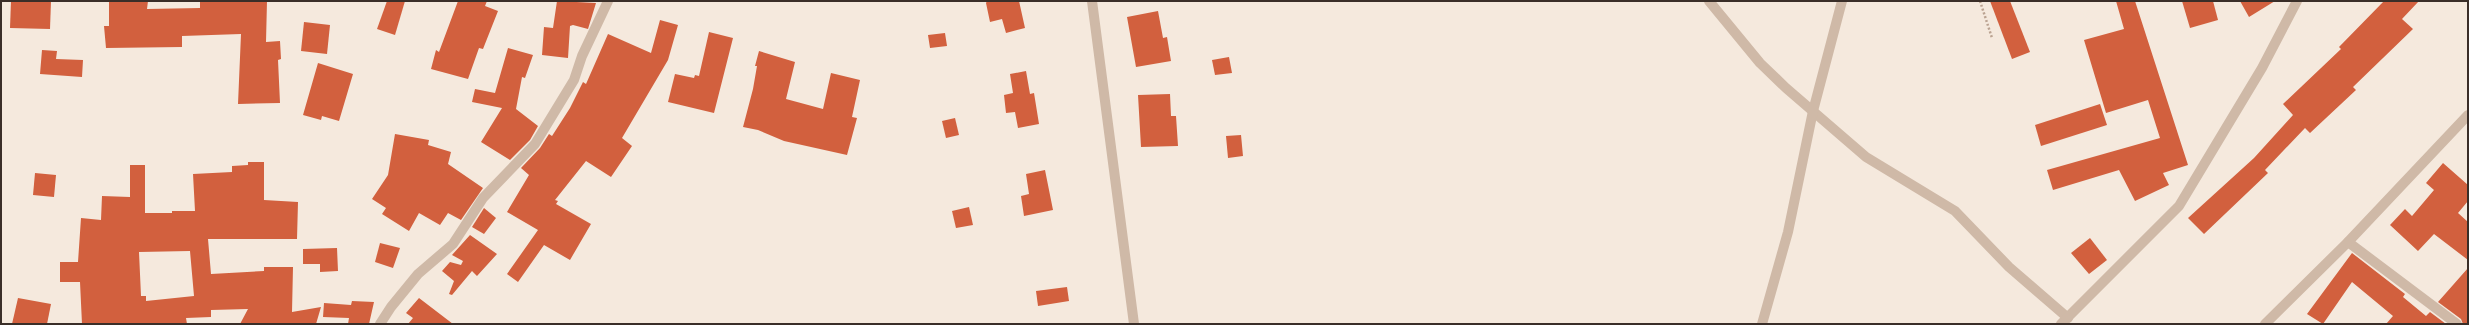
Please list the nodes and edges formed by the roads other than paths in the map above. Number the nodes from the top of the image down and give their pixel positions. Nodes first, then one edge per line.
1 (608, 1) edge
2 (1092, 1) edge
3 (1709, 1) edge
4 (1842, 1) edge
5 (2297, 1) edge
6 (1813, 111) junction
7 (2468, 115) edge
8 (2348, 242) junction
9 (2065, 321) edge
10 (380, 324) edge
11 (1134, 324) edge
12 (1762, 324) edge
13 (2265, 324) edge
14 (2457, 324) edge

1 - 10 street
2 - 11 street
3 - 6 street
4 - 6 street
5 - 9 street
6 - 9 street
6 - 12 street
7 - 8 street
8 - 13 street
8 - 14 street

